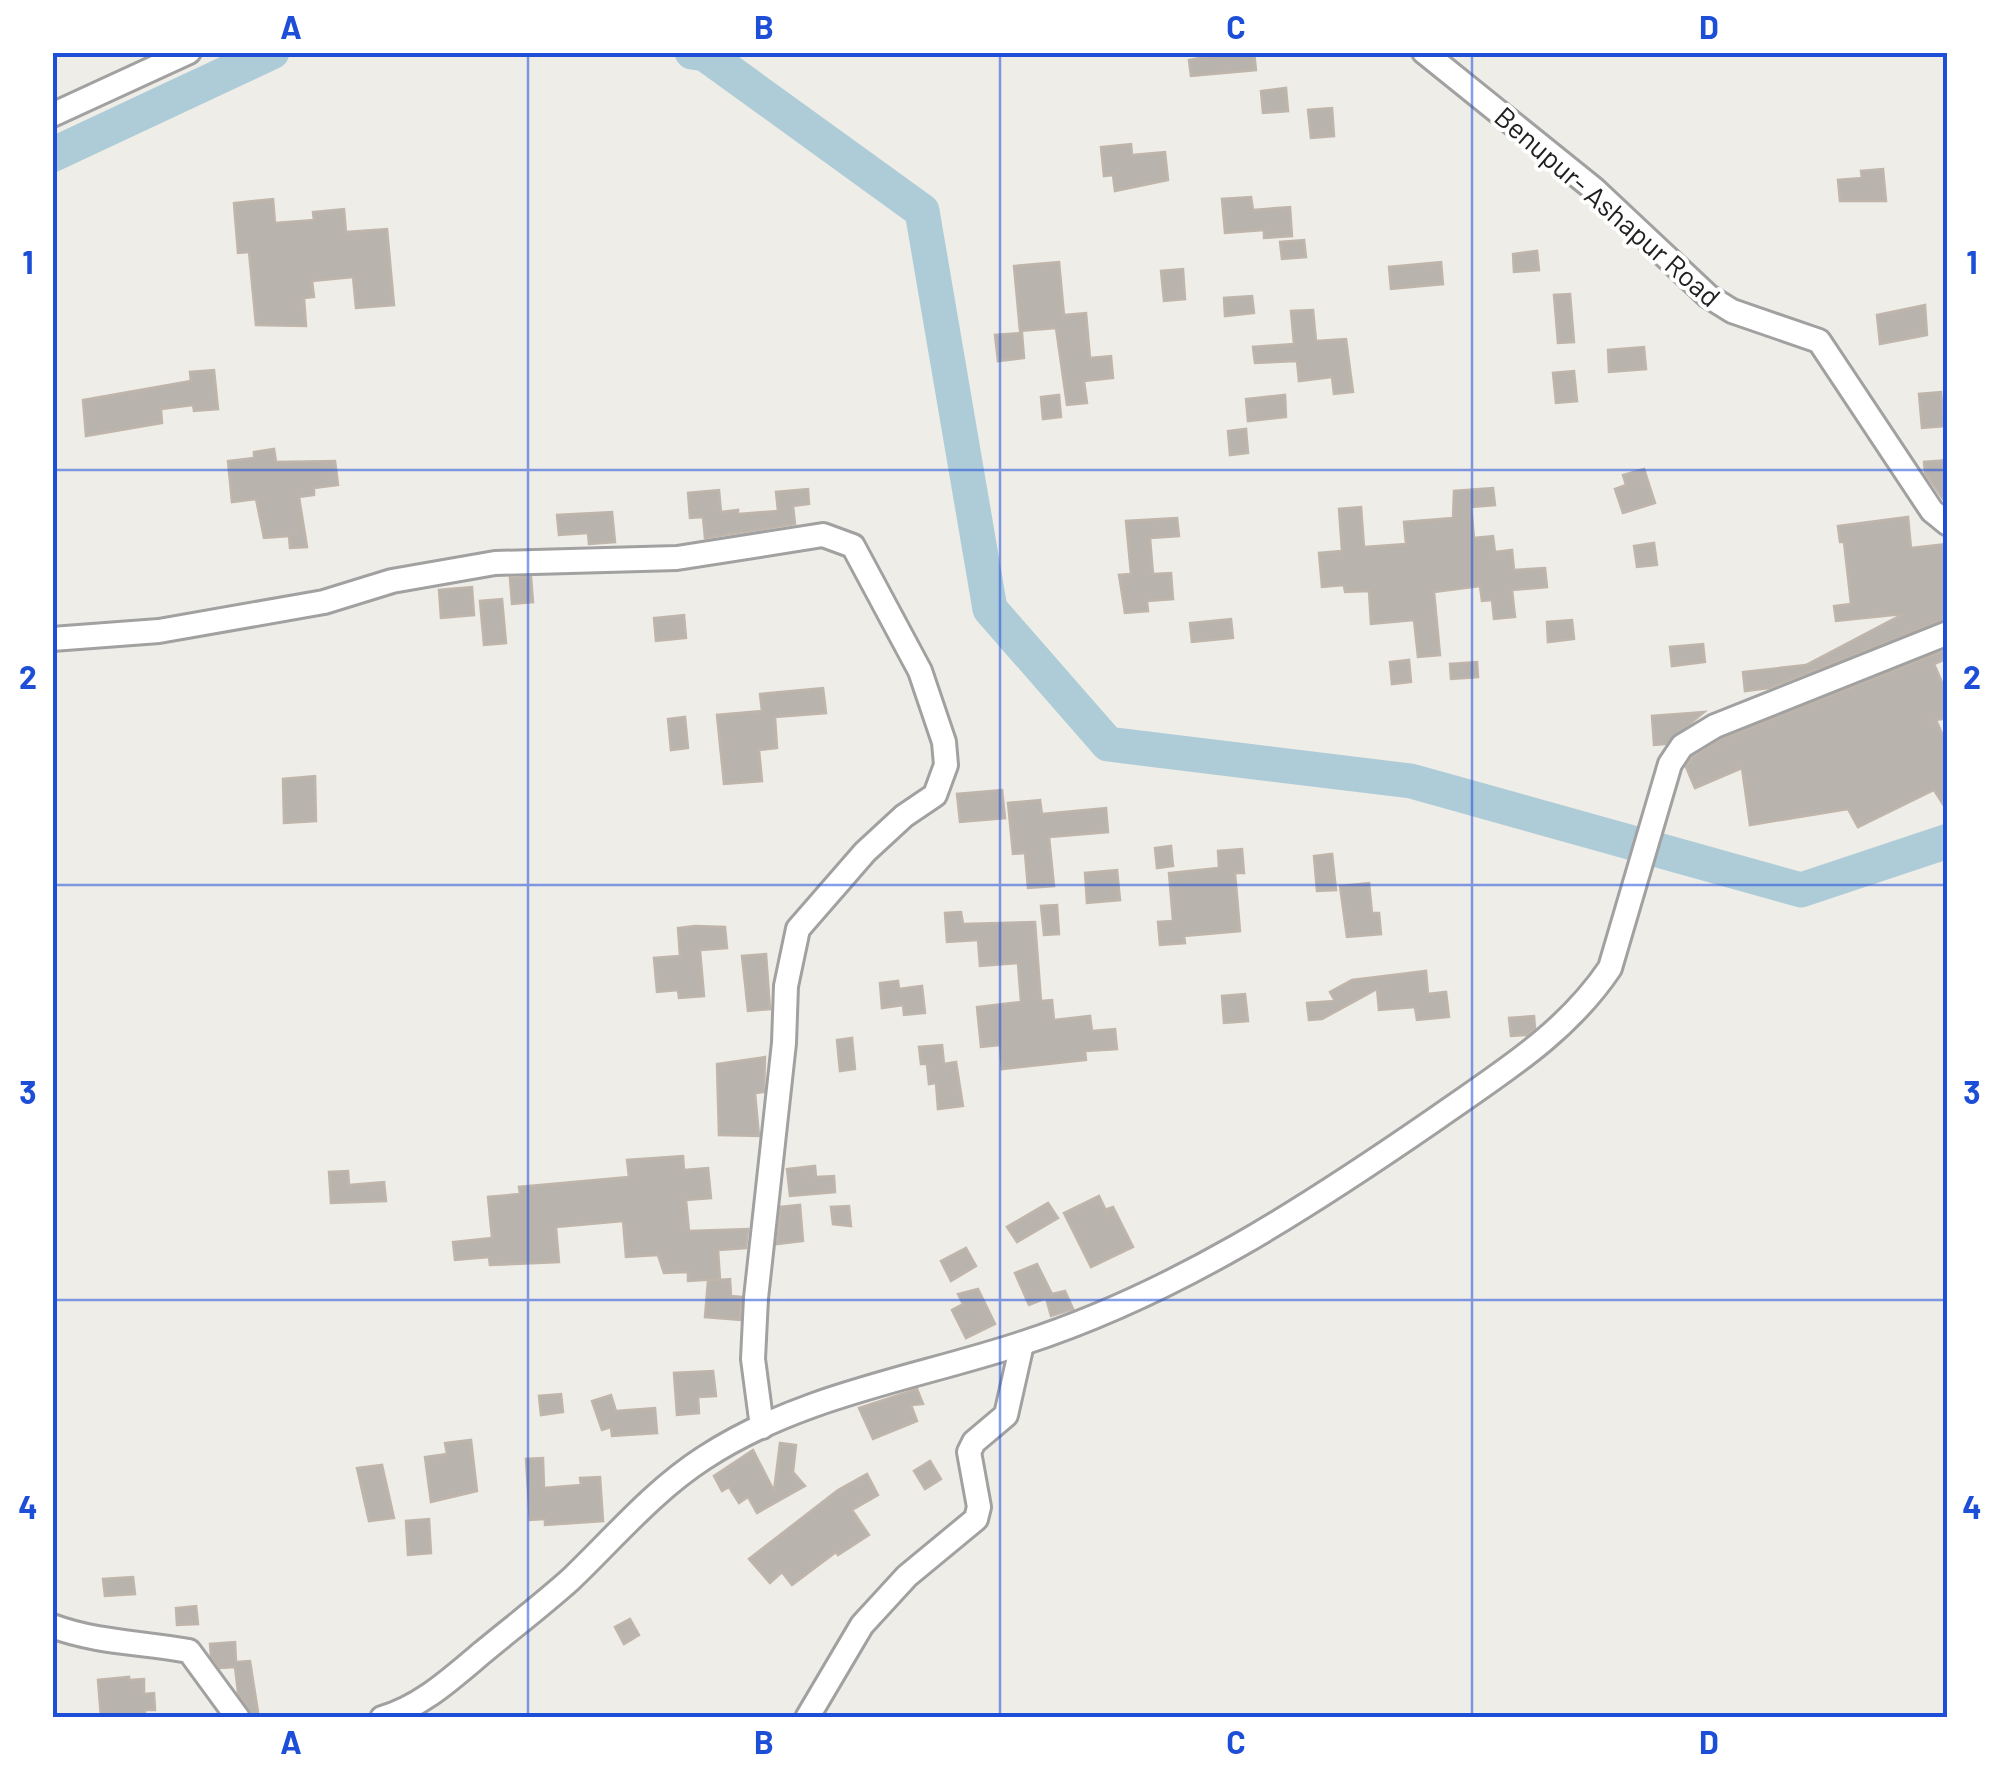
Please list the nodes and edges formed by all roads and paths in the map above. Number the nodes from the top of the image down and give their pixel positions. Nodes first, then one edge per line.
1 (189, 52) edge
2 (1424, 52) edge
3 (52, 114) edge
4 (1948, 524) edge
5 (1948, 632) edge
6 (52, 640) edge
7 (1022, 1344) junction
8 (762, 1426) junction
9 (52, 1626) edge
10 (395, 1715) edge
11 (238, 1718) edge
12 (807, 1718) edge

1 - 3 street
2 - 4 street, Benupur- Ashapur Road
5 - 7 street
6 - 8 street
7 - 8 street
7 - 12 street
8 - 10 street
9 - 11 street

